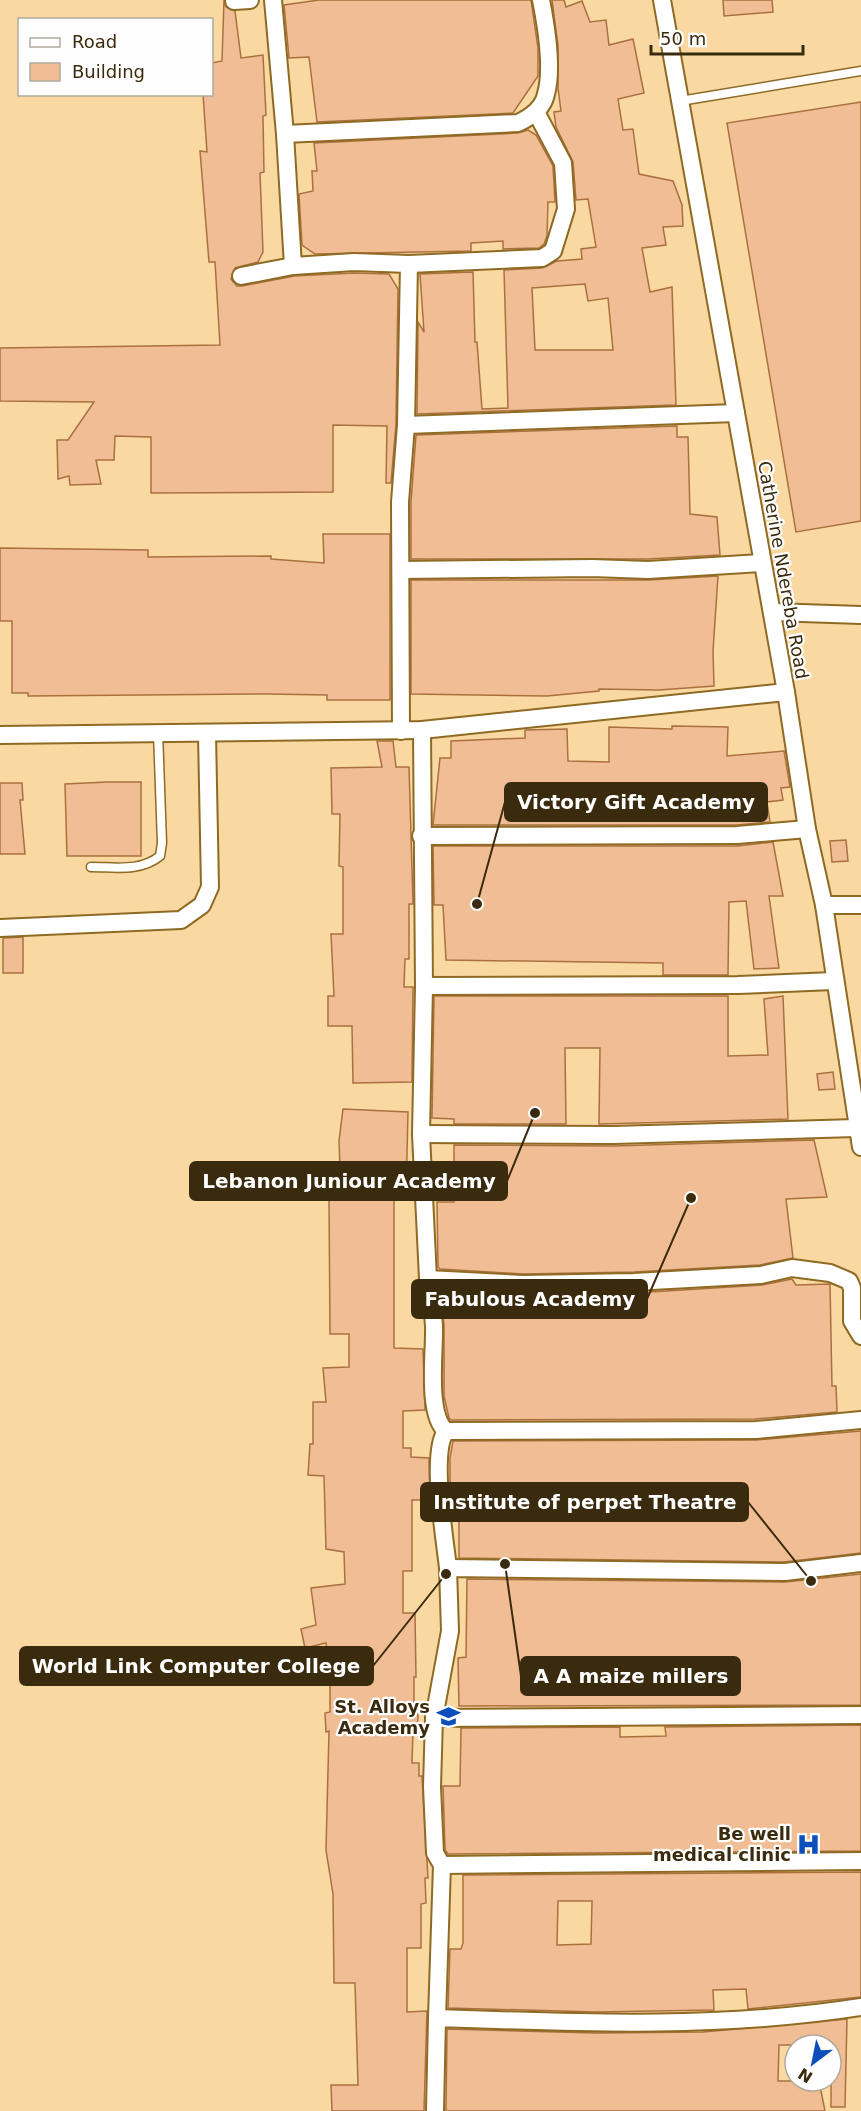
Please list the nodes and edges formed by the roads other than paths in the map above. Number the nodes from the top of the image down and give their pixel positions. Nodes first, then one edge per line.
1 (273, 0) edge
2 (541, 0) edge
3 (662, 0) edge
4 (861, 70) edge
5 (680, 100) junction
6 (536, 112) junction
7 (285, 134) junction
8 (409, 264) junction
9 (293, 266) junction
10 (241, 276) dead end
11 (736, 413) junction
12 (406, 425) junction
13 (761, 563) junction
14 (401, 570) junction
15 (772, 612) junction
16 (861, 615) edge
17 (786, 692) junction
18 (422, 730) junction
19 (401, 731) junction
20 (158, 732) junction
21 (207, 734) junction
22 (0, 735) edge
23 (807, 829) junction
24 (421, 836) junction
25 (91, 867) dead end
26 (824, 905) junction
27 (861, 905) edge
28 (0, 928) edge
29 (833, 981) junction
30 (424, 986) junction
31 (856, 1128) junction
32 (421, 1134) junction
33 (861, 1147) edge
34 (428, 1279) junction
35 (861, 1336) edge
36 (861, 1420) edge
37 (446, 1431) junction
38 (861, 1563) edge
39 (448, 1568) junction
40 (861, 1715) edge
41 (434, 1718) junction
42 (861, 1861) edge
43 (442, 1865) junction
44 (861, 2007) edge
45 (437, 2018) junction
46 (435, 2111) edge

1 - 7 street
2 - 6 street
3 - 5 street, Catherine Ndereba Road
4 - 5 lane
5 - 11 street, Catherine Ndereba Road
6 - 7 street
6 - 8 street
7 - 9 street
8 - 9 street
8 - 12 street
9 - 10 street
11 - 12 street
11 - 13 street, Catherine Ndereba Road
12 - 14 street
13 - 14 street
13 - 15 street, Catherine Ndereba Road
14 - 19 street
15 - 16 street
15 - 17 street, Catherine Ndereba Road
17 - 18 street
17 - 23 street, Catherine Ndereba Road
18 - 19 street
18 - 24 street
19 - 21 street
20 - 21 street
20 - 22 street
20 - 25 lane
21 - 28 street
23 - 24 street
23 - 26 street, Catherine Ndereba Road
24 - 30 street
26 - 27 street
26 - 29 street, Catherine Ndereba Road
29 - 30 street
29 - 31 street, Catherine Ndereba Road
30 - 32 street
31 - 32 street
31 - 33 street, Catherine Ndereba Road
32 - 34 street
34 - 35 street
34 - 37 street
36 - 37 street
37 - 39 street
38 - 39 street
39 - 41 street
40 - 41 street
41 - 43 street
42 - 43 street
43 - 45 street
44 - 45 street
45 - 46 street

